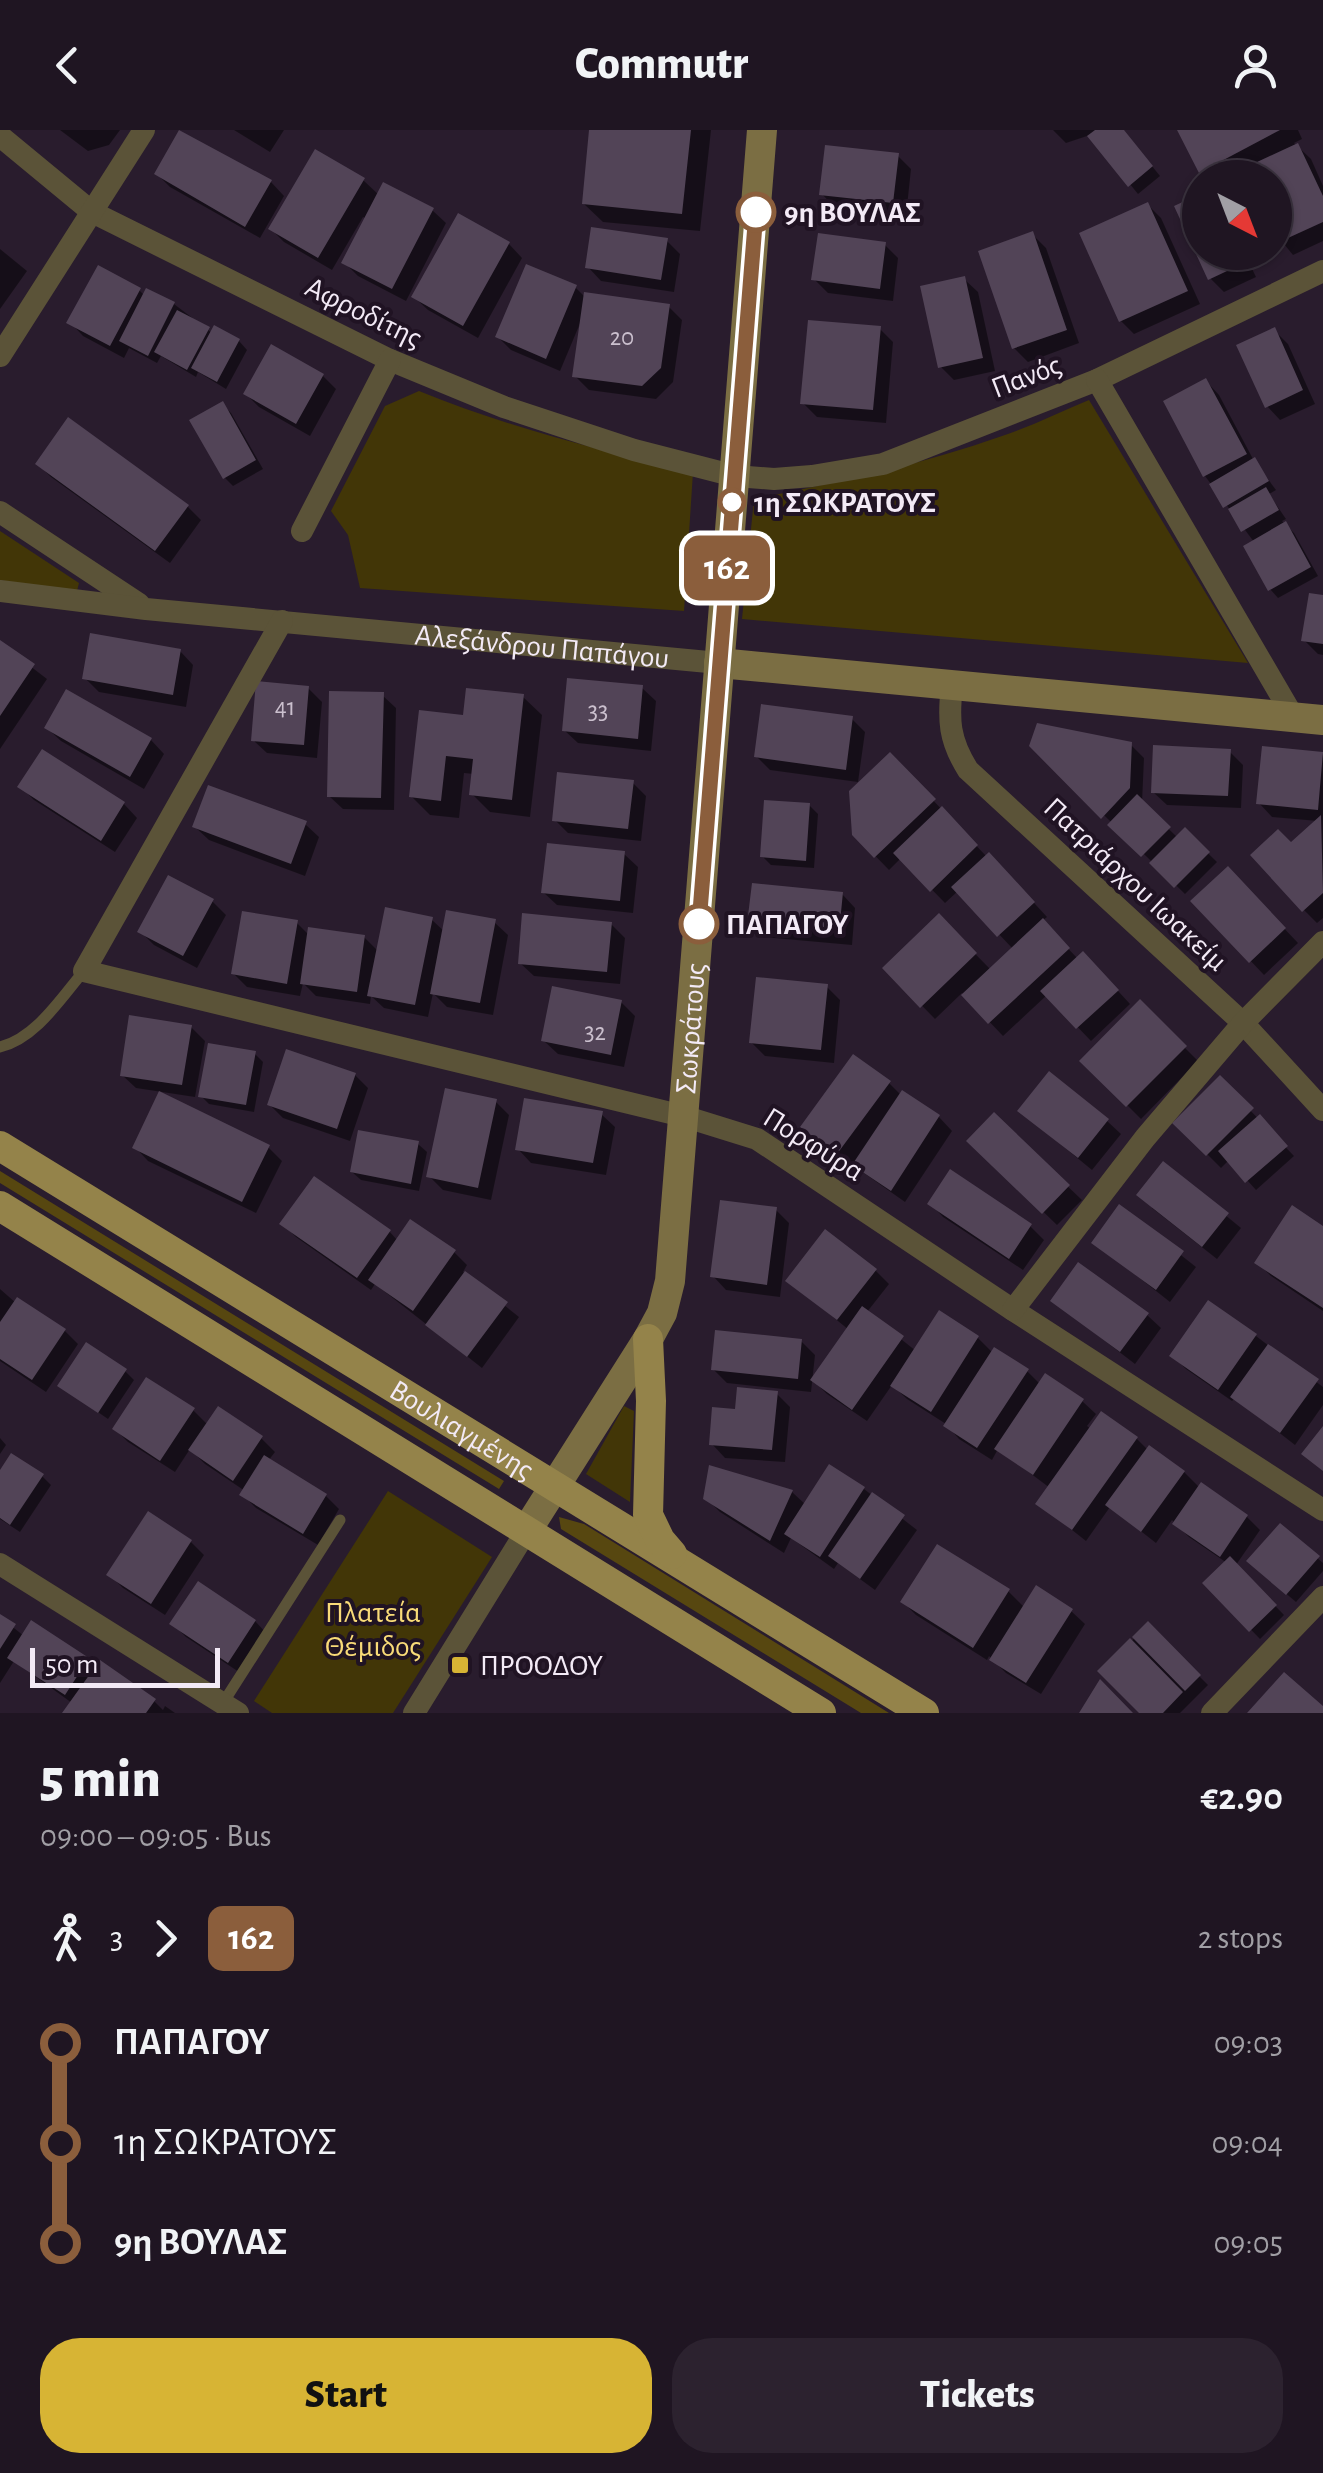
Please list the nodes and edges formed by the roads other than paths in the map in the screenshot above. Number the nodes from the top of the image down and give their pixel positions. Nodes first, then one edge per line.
1 (144, 130) edge
2 (762, 130) edge
3 (0, 136) edge
4 (92, 212) junction
5 (1323, 271) edge
6 (0, 356) edge
7 (390, 360) junction
8 (1097, 380) junction
9 (734, 476) junction
10 (0, 512) edge
11 (302, 531) dead end
12 (0, 591) edge
13 (146, 609) junction
14 (282, 622) junction
15 (720, 663) junction
16 (952, 685) junction
17 (1309, 719) edge
18 (1323, 942) edge
19 (84, 971) junction
20 (1243, 1023) junction
21 (0, 1046) edge
22 (1323, 1110) edge
23 (683, 1116) junction
24 (0, 1146) edge
25 (0, 1206) edge
26 (1012, 1310) junction
27 (648, 1339) junction
28 (554, 1487) junction
29 (1323, 1510) edge
30 (340, 1520) dead end
31 (527, 1530) junction
32 (0, 1564) edge
33 (680, 1564) junction
34 (1323, 1597) edge
35 (230, 1708) edge
36 (414, 1713) edge
37 (822, 1713) edge
38 (924, 1713) edge
39 (1212, 1713) edge

1 - 4 street
2 - 9 street, Σωκράτους
3 - 4 street, Αφροδίτης
4 - 6 street
4 - 7 street, Αφροδίτης
5 - 8 street, Πανός
7 - 9 street, Αφροδίτης
7 - 11 street
8 - 9 street, Πανός
8 - 17 street
9 - 15 street, Σωκράτους
10 - 13 street
12 - 13 street, Αλεξάνδρου Παπάγου
13 - 14 street, Αλεξάνδρου Παπάγου
14 - 15 street, Αλεξάνδρου Παπάγου
14 - 19 street
15 - 16 street, Αλεξάνδρου Παπάγου
15 - 23 street, Σωκράτους
16 - 17 street, Αλεξάνδρου Παπάγου
16 - 20 street, Πατριάρχου Ιωακείμ
18 - 20 street
19 - 21 lane
19 - 23 street, Πορφύρα
20 - 22 street, Πατριάρχου Ιωακείμ
20 - 26 street
23 - 26 street, Πορφύρα
23 - 27 street, Σωκράτους
24 - 28 main road, Βουλιαγμένης
25 - 31 main road, Βουλιαγμένης
26 - 29 street, Πορφύρα
27 - 28 street, Σωκράτους
27 - 33 main road
28 - 31 street, Σωκράτους
28 - 33 main road, Βουλιαγμένης
30 - 35 lane
31 - 36 street
31 - 37 main road, Βουλιαγμένης
32 - 35 street
33 - 38 main road, Βουλιαγμένης
34 - 39 street

